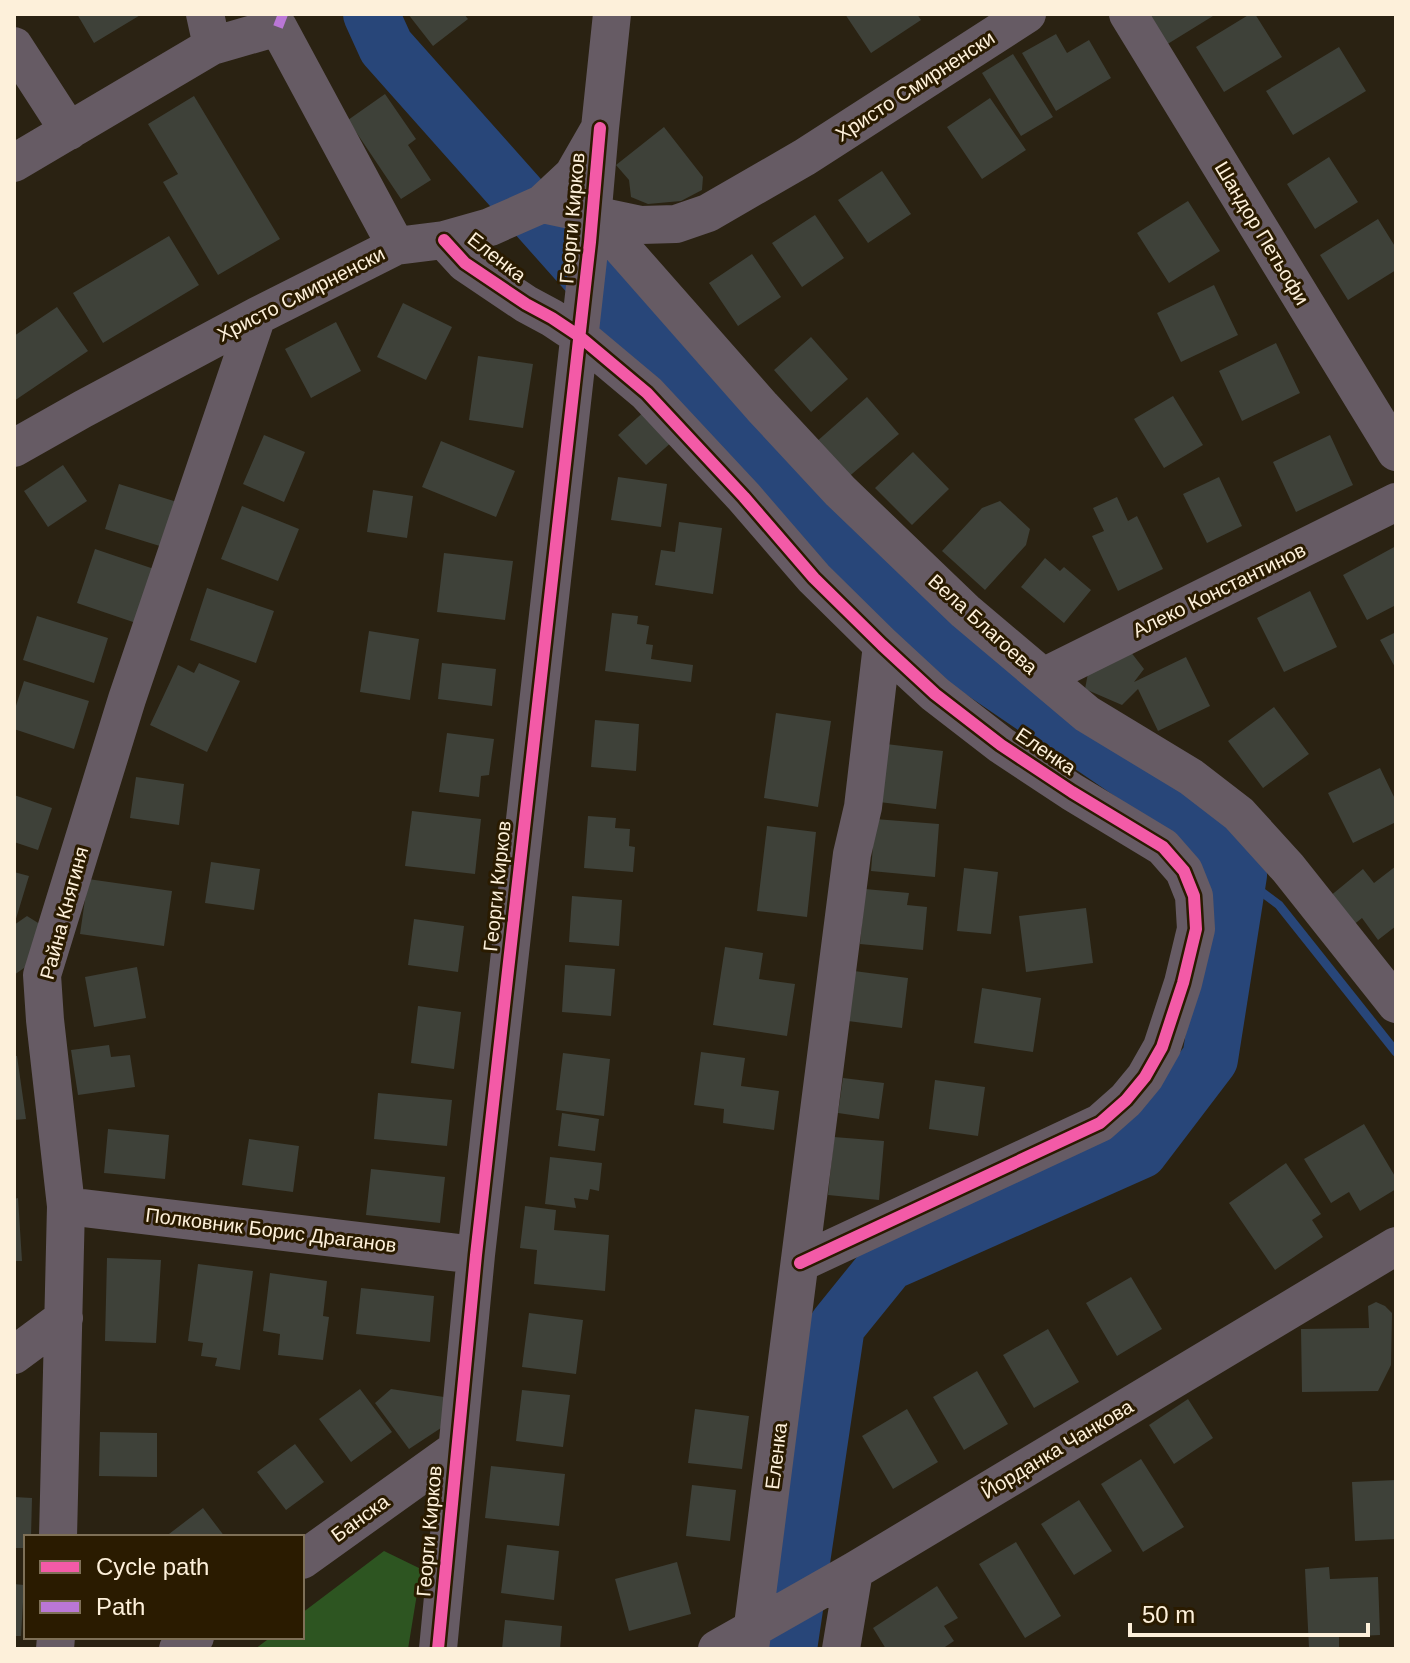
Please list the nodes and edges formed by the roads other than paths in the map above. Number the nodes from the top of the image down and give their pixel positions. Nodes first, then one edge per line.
1 (612, 14) edge
2 (1027, 14) edge
3 (1128, 14) edge
4 (208, 30) edge
5 (14, 46) edge
6 (600, 128) junction
7 (69, 131) junction
8 (14, 163) edge
9 (542, 204) junction
10 (592, 229) junction
11 (444, 240) junction
12 (396, 246) junction
13 (257, 316) junction
14 (581, 319) junction
15 (14, 448) edge
16 (1396, 452) edge
17 (1396, 502) edge
18 (882, 645) junction
19 (1043, 677) junction
20 (28, 984) edge
21 (1396, 1004) edge
22 (66, 1206) junction
23 (1396, 1246) edge
24 (476, 1255) junction
25 (800, 1263) junction
26 (64, 1318) junction
27 (14, 1355) edge
28 (457, 1449) junction
29 (58, 1535) edge
30 (304, 1559) edge
31 (841, 1578) junction
32 (757, 1633) edge
33 (438, 1649) edge
34 (717, 1649) edge
35 (841, 1649) edge

1 - 6 street, Георги Кирков
2 - 10 street, Христо Смирненски
3 - 16 street, Шандор Петьофи
4 - 7 street
4 - 12 street
5 - 7 street
6 - 9 street, Георги Кирков
6 - 10 street, Георги Кирков
7 - 8 street
9 - 10 street, Христо Смирненски
9 - 11 street, Христо Смирненски
10 - 14 street, Георги Кирков
10 - 19 street, Вела Благоева
11 - 12 street, Христо Смирненски
11 - 14 street, Еленка
12 - 13 street, Христо Смирненски
13 - 15 street, Христо Смирненски
13 - 20 street, Райна Княгиня
14 - 18 street, Еленка
14 - 24 street, Георги Кирков
17 - 19 street, Алеко Константинов
18 - 25 street, Еленка
18 - 25 street, Еленка
19 - 21 street, Вела Благоева
20 - 22 street, Райна Княгиня
22 - 24 street, Полковник Борис Драганов
22 - 26 street, Райна Княгиня
23 - 31 street, Йорданка Чанкова
24 - 28 street, Георги Кирков
25 - 32 street, Еленка
26 - 27 street
26 - 29 street, Райна Княгиня
28 - 30 street, Банска
28 - 33 street, Георги Кирков
31 - 32 street, Йорданка Чанкова
31 - 35 street
32 - 34 street, Йорданка Чанкова

